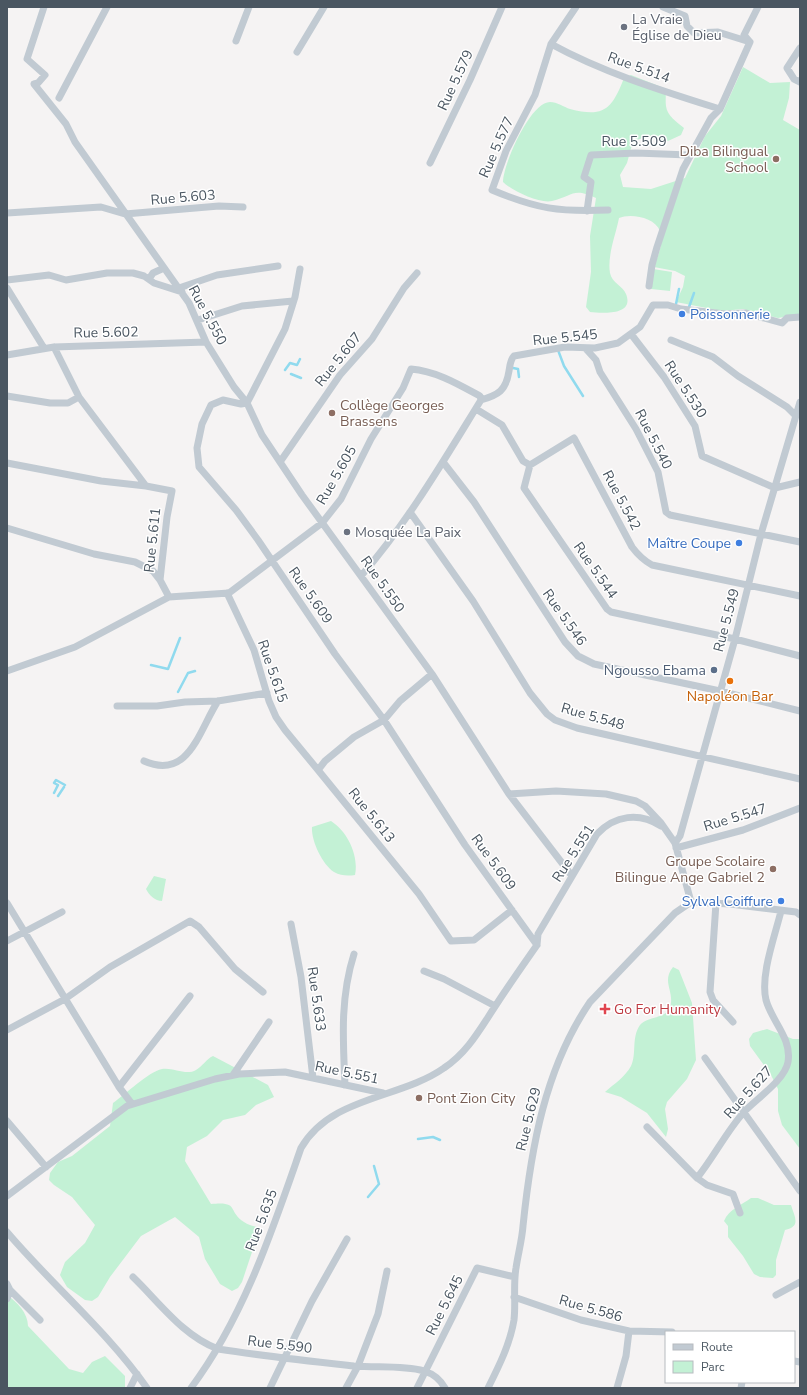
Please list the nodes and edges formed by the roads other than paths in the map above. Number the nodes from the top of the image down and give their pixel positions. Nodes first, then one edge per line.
1 (44, 7) edge
2 (107, 7) edge
3 (249, 7) edge
4 (324, 7) edge
5 (502, 7) edge
6 (576, 7) edge
7 (663, 7) edge
8 (758, 7) edge
9 (236, 40) dead end
10 (750, 42) junction
11 (551, 44) junction
12 (800, 48) edge
13 (297, 52) dead end
14 (800, 82) edge
15 (59, 98) dead end
16 (720, 109) junction
17 (689, 154) junction
18 (430, 163) dead end
19 (242, 207) dead end
20 (608, 210) dead end
21 (587, 211) junction
22 (7, 213) edge
23 (125, 214) junction
24 (278, 266) dead end
25 (164, 268) junction
26 (300, 268) dead end
27 (417, 273) dead end
28 (149, 279) junction
29 (7, 280) edge
30 (650, 286) dead end
31 (7, 288) edge
32 (180, 290) junction
33 (293, 301) junction
34 (800, 317) edge
35 (198, 320) junction
36 (631, 334) junction
37 (671, 340) dead end
38 (206, 342) junction
39 (54, 346) junction
40 (44, 348) junction
41 (586, 348) junction
42 (7, 355) edge
43 (7, 396) edge
44 (79, 397) junction
45 (481, 400) junction
46 (800, 402) edge
47 (247, 403) junction
48 (476, 409) junction
49 (796, 416) junction
50 (280, 462) junction
51 (443, 462) junction
52 (7, 463) edge
53 (530, 465) junction
54 (800, 482) edge
55 (146, 486) junction
56 (775, 488) junction
57 (410, 512) junction
58 (322, 523) junction
59 (7, 528) edge
60 (762, 534) junction
61 (800, 542) edge
62 (272, 562) junction
63 (361, 576) junction
64 (160, 580) junction
65 (749, 586) junction
66 (227, 593) junction
67 (169, 596) junction
68 (800, 596) edge
69 (735, 639) junction
70 (800, 656) edge
71 (7, 671) edge
72 (432, 674) junction
73 (720, 691) junction
74 (267, 693) junction
75 (218, 701) junction
76 (117, 706) dead end
77 (800, 712) edge
78 (384, 720) junction
79 (701, 757) junction
80 (144, 761) dead end
81 (318, 770) junction
82 (800, 779) edge
83 (509, 794) junction
84 (800, 808) edge
85 (668, 832) junction
86 (676, 845) junction
87 (572, 876) junction
88 (7, 902) edge
89 (691, 902) junction
90 (716, 903) junction
91 (512, 910) junction
92 (781, 911) junction
93 (799, 911) edge
94 (62, 912) dead end
95 (290, 924) dead end
96 (25, 931) junction
97 (7, 941) edge
98 (537, 945) junction
99 (354, 954) dead end
100 (424, 971) dead end
101 (263, 992) dead end
102 (190, 996) dead end
103 (65, 999) junction
104 (495, 1006) junction
105 (269, 1022) dead end
106 (733, 1022) dead end
107 (7, 1030) edge
108 (705, 1058) dead end
109 (233, 1075) junction
110 (313, 1078) junction
111 (345, 1085) junction
112 (119, 1087) junction
113 (383, 1093) junction
114 (132, 1104) junction
115 (744, 1112) junction
116 (7, 1120) edge
117 (647, 1127) dead end
118 (46, 1167) junction
119 (696, 1178) junction
120 (800, 1191) edge
121 (7, 1196) edge
122 (740, 1213) dead end
123 (7, 1232) edge
124 (347, 1239) dead end
125 (387, 1271) dead end
126 (132, 1277) dead end
127 (515, 1277) junction
128 (800, 1282) edge
129 (8, 1287) edge
130 (776, 1295) dead end
131 (514, 1297) junction
132 (7, 1299) edge
133 (40, 1320) dead end
134 (629, 1332) junction
135 (665, 1332) edge
136 (218, 1349) junction
137 (284, 1358) junction
138 (358, 1366) junction
139 (425, 1372) junction
140 (137, 1374) junction
141 (130, 1388) edge
142 (147, 1388) edge
143 (191, 1388) edge
144 (270, 1388) edge
145 (346, 1388) edge
146 (416, 1388) edge
147 (445, 1388) edge
148 (488, 1388) edge
149 (617, 1388) edge

1 - 23 street, Rue 5.550
2 - 15 street
3 - 9 street
4 - 13 street
5 - 18 street, Rue 5.579
6 - 11 street, Rue 5.577
7 - 10 street
8 - 10 street
10 - 16 street
11 - 16 street, Rue 5.514
11 - 21 street, Rue 5.577
12 - 14 street
16 - 17 street
17 - 21 street, Rue 5.509
17 - 30 street
19 - 23 street, Rue 5.603
20 - 21 street, Rue 5.577
22 - 23 street
23 - 25 street, Rue 5.550
24 - 32 street
25 - 28 street
25 - 32 street, Rue 5.550
26 - 33 street
27 - 50 street, Rue 5.607
28 - 29 street
28 - 32 street
31 - 40 street
32 - 35 street, Rue 5.550
33 - 35 street
33 - 47 street
34 - 36 street, Rue 5.545
35 - 38 street, Rue 5.550
36 - 41 street, Rue 5.545
36 - 56 street, Rue 5.530
37 - 49 street
38 - 39 street, Rue 5.602
38 - 47 street, Rue 5.550
39 - 40 street, Rue 5.602
39 - 44 street
40 - 42 street, Rue 5.602
41 - 45 street, Rue 5.545
41 - 60 street, Rue 5.540
43 - 44 street
44 - 55 street
45 - 48 street
45 - 58 street, Rue 5.605
46 - 49 street, Rue 5.549
47 - 50 street, Rue 5.550
47 - 62 street, Rue 5.609
48 - 51 street
48 - 53 street
49 - 56 street, Rue 5.549
50 - 58 street, Rue 5.550
51 - 57 street
51 - 73 street, Rue 5.546
52 - 55 street
53 - 65 street, Rue 5.542
53 - 69 street, Rue 5.544
54 - 56 street
55 - 64 street, Rue 5.611
56 - 60 street, Rue 5.549
57 - 63 street
57 - 79 street, Rue 5.548
58 - 62 street, Rue 5.605
58 - 63 street, Rue 5.550
59 - 64 street
60 - 61 street, Rue 5.540
60 - 65 street, Rue 5.549
62 - 66 street
62 - 78 street, Rue 5.609
63 - 72 street, Rue 5.550
64 - 67 street, Rue 5.611
65 - 68 street, Rue 5.542
65 - 69 street, Rue 5.549
66 - 67 street
66 - 74 street, Rue 5.615
67 - 71 street
69 - 70 street, Rue 5.544
69 - 73 street, Rue 5.549
72 - 78 street
72 - 83 street, Rue 5.550
73 - 77 street, Rue 5.546
73 - 79 street, Rue 5.549
74 - 75 street
74 - 81 street, Rue 5.615
75 - 76 street
75 - 80 street
78 - 81 street
78 - 91 street, Rue 5.609
79 - 82 street, Rue 5.548
79 - 86 street, Rue 5.549
81 - 91 street, Rue 5.613
83 - 85 street
83 - 87 street, Rue 5.550
84 - 86 street, Rue 5.547
85 - 86 street
85 - 87 street, Rue 5.551
86 - 89 street
87 - 98 street, Rue 5.551
88 - 96 street
89 - 90 street
89 - 127 street, Rue 5.629
90 - 92 street
90 - 106 street
91 - 98 street, Rue 5.609
92 - 93 street
92 - 115 street, Rue 5.627
94 - 96 street
95 - 110 street, Rue 5.633
96 - 97 street
96 - 103 street
98 - 104 street, Rue 5.551
99 - 111 street
100 - 104 street
101 - 103 street
102 - 112 street
103 - 107 street
103 - 112 street
104 - 113 street, Rue 5.551
105 - 109 street
108 - 115 street
109 - 110 street, Rue 5.551
109 - 114 street, Rue 5.551
110 - 111 street, Rue 5.551
111 - 113 street, Rue 5.551
112 - 114 street
113 - 136 street, Rue 5.635
114 - 118 street, Rue 5.551
115 - 119 street, Rue 5.627
115 - 120 street
116 - 118 street
117 - 119 street
118 - 121 street, Rue 5.551
119 - 122 street
123 - 140 street
124 - 137 street
125 - 138 street
126 - 136 street, Rue 5.590
127 - 131 street, Rue 5.629
127 - 139 street, Rue 5.645
128 - 130 street
129 - 132 street
129 - 133 street
131 - 134 street, Rue 5.586
131 - 148 street, Rue 5.629
134 - 135 street
134 - 149 street, Rue 5.586
136 - 137 street, Rue 5.590
136 - 143 street, Rue 5.635
137 - 138 street, Rue 5.590
137 - 144 street
138 - 139 street, Rue 5.590
138 - 145 street
139 - 146 street, Rue 5.645
139 - 147 street, Rue 5.590
140 - 141 street
140 - 142 street

